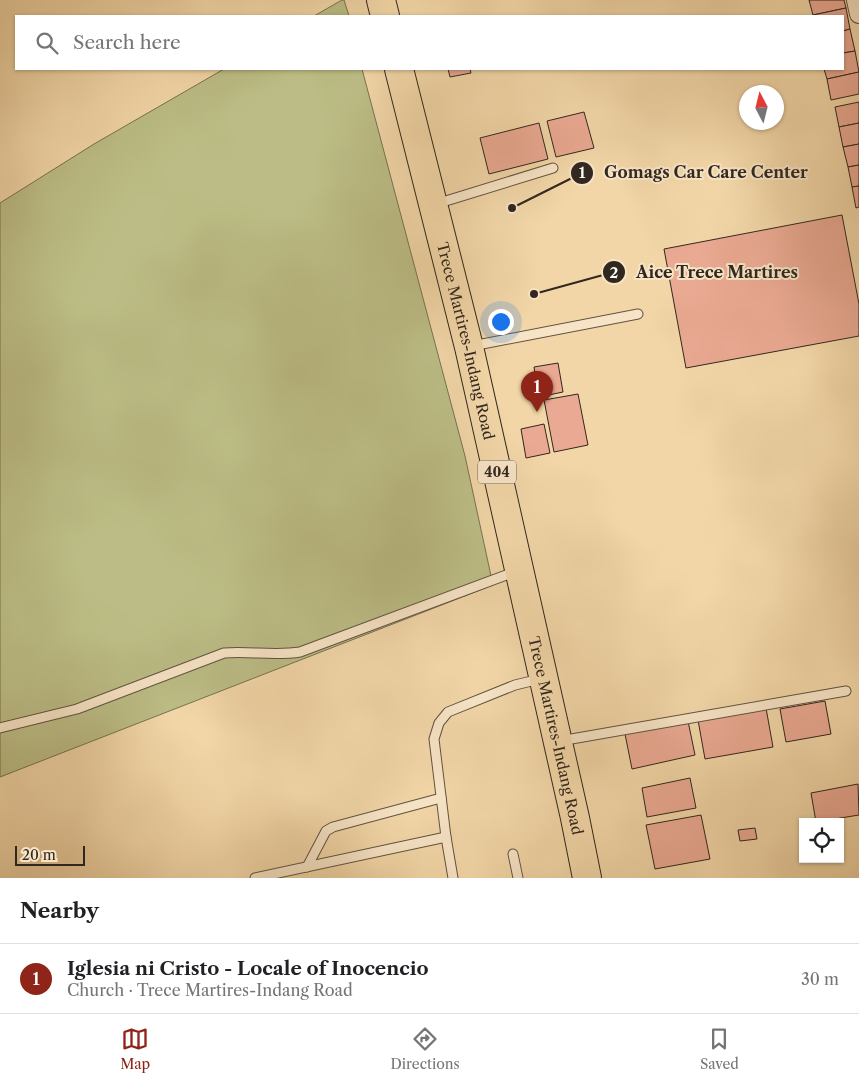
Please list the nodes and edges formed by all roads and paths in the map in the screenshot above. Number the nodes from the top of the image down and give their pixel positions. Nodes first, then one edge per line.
1 (381, 0) edge
2 (856, 0) edge
3 (859, 14) edge
4 (386, 15) edge
5 (399, 70) edge
6 (553, 168) dead end
7 (434, 204) junction
8 (638, 314) dead end
9 (469, 347) junction
10 (519, 571) junction
11 (542, 678) junction
12 (846, 691) dead end
13 (0, 728) edge
14 (557, 742) junction
15 (441, 798) junction
16 (446, 837) junction
17 (514, 854) dead end
18 (306, 867) junction
19 (255, 878) edge
20 (453, 878) edge
21 (518, 878) edge
22 (587, 878) edge

1 - 4 main road
2 - 3 street
5 - 7 main road, Trece Martires-Indang Road / 404
6 - 7 lane
7 - 9 main road, Trece Martires-Indang Road / 404
8 - 9 lane
9 - 10 main road, Trece Martires-Indang Road / 404
10 - 11 main road, Trece Martires-Indang Road / 404
10 - 13 lane
11 - 14 main road, Trece Martires-Indang Road / 404
11 - 15 lane
12 - 14 lane
14 - 22 main road, Trece Martires-Indang Road / 404
15 - 16 lane
15 - 18 lane
16 - 18 lane
16 - 20 lane
17 - 21 lane
18 - 19 lane

